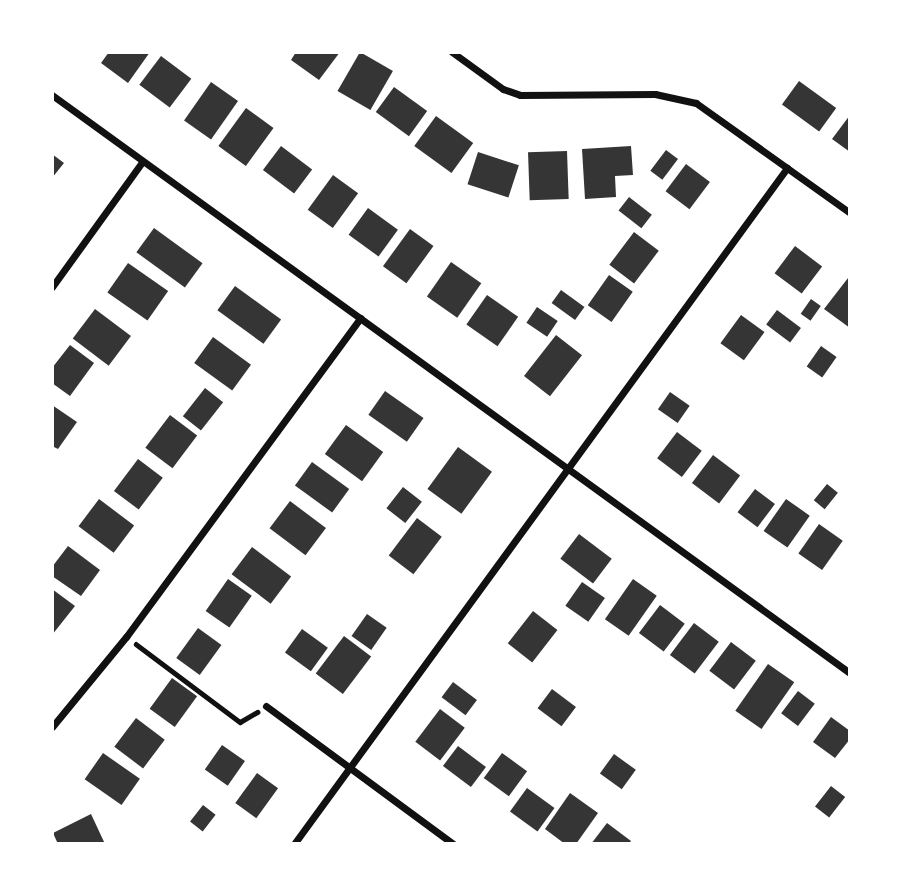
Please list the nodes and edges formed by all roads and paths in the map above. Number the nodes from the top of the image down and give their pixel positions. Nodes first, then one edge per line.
1 (452, 52) edge
2 (52, 95) edge
3 (143, 160) junction
4 (787, 168) junction
5 (849, 213) edge
6 (52, 287) edge
7 (360, 318) junction
8 (567, 471) junction
9 (126, 637) junction
10 (849, 673) edge
11 (266, 706) joint
12 (52, 727) edge
13 (351, 769) junction
14 (295, 844) edge
15 (453, 844) edge

1 - 4 street
2 - 3 street
3 - 6 street
3 - 7 street
4 - 5 street
4 - 8 street
7 - 8 street
7 - 9 street
8 - 10 street
8 - 13 street
9 - 11 path
9 - 12 street
11 - 13 street
13 - 14 street
13 - 15 street

